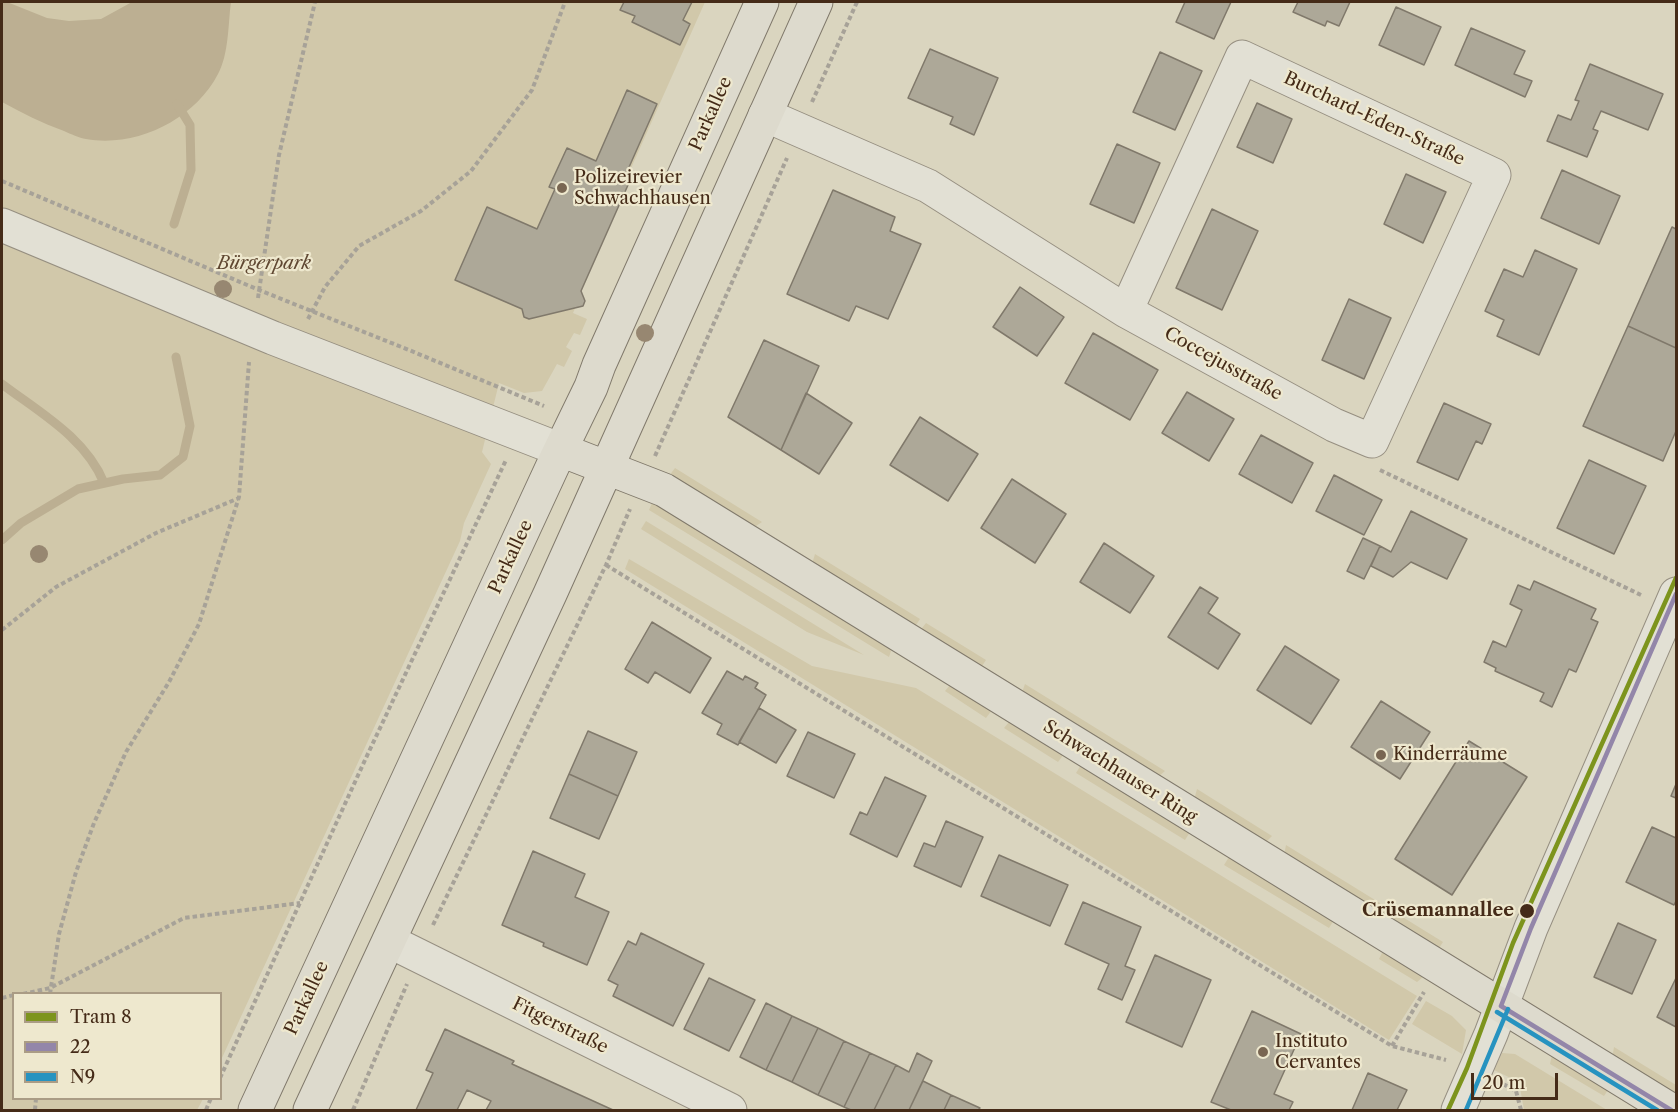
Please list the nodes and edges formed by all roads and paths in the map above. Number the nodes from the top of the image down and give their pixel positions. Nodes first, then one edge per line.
1 (315, 2) edge
2 (565, 2) edge
3 (762, 2) edge
4 (816, 2) edge
5 (857, 2) edge
6 (765, 115) junction
7 (799, 131) junction
8 (2, 181) edge
9 (2, 225) edge
10 (259, 290) junction
11 (311, 311) junction
12 (1126, 311) junction
13 (254, 330) junction
14 (297, 348) junction
15 (549, 398) dead end
16 (526, 436) junction
17 (1372, 441) junction
18 (561, 450) junction
19 (606, 467) junction
20 (643, 481) junction
21 (239, 497) junction
22 (606, 566) junction
23 (1673, 602) edge
24 (2, 630) edge
25 (300, 903) junction
26 (389, 941) junction
27 (418, 956) junction
28 (50, 991) edge
29 (1501, 1006) junction
30 (1475, 1071) junction
31 (222, 1074) edge
32 (255, 1110) edge
33 (310, 1110) edge
34 (353, 1110) edge
35 (730, 1110) edge
36 (1458, 1110) edge
37 (1521, 1110) edge
38 (1671, 1110) edge

1 - 10 path
2 - 11 path
3 - 18 main road, Parkallee
4 - 6 main road
5 - 7 path
6 - 7 street, Coccejusstraße
6 - 19 main road
7 - 12 street, Coccejusstraße
7 - 20 path
8 - 10 path
9 - 13 street
10 - 11 path
10 - 13 path
11 - 14 path
11 - 15 path
12 - 17 street, Coccejusstraße
12 - 17 street, Burchard-Eden-Straße
13 - 14 street
13 - 21 path
14 - 16 street
16 - 18 street
16 - 25 path
17 - 23 path
18 - 19 main road, Schwachhauser Ring
18 - 32 main road, Parkallee
19 - 20 main road, Schwachhauser Ring
19 - 26 main road
20 - 22 path
20 - 29 main road, Schwachhauser Ring
21 - 24 path
21 - 28 path
22 - 27 path
22 - 30 path
23 - 29 street
25 - 28 path
25 - 31 path
26 - 27 street, Fitgerstraße
26 - 33 main road
27 - 34 path
27 - 35 street, Fitgerstraße
29 - 30 street
29 - 38 main road, Schwachhauser Ring
30 - 36 street
30 - 37 path

